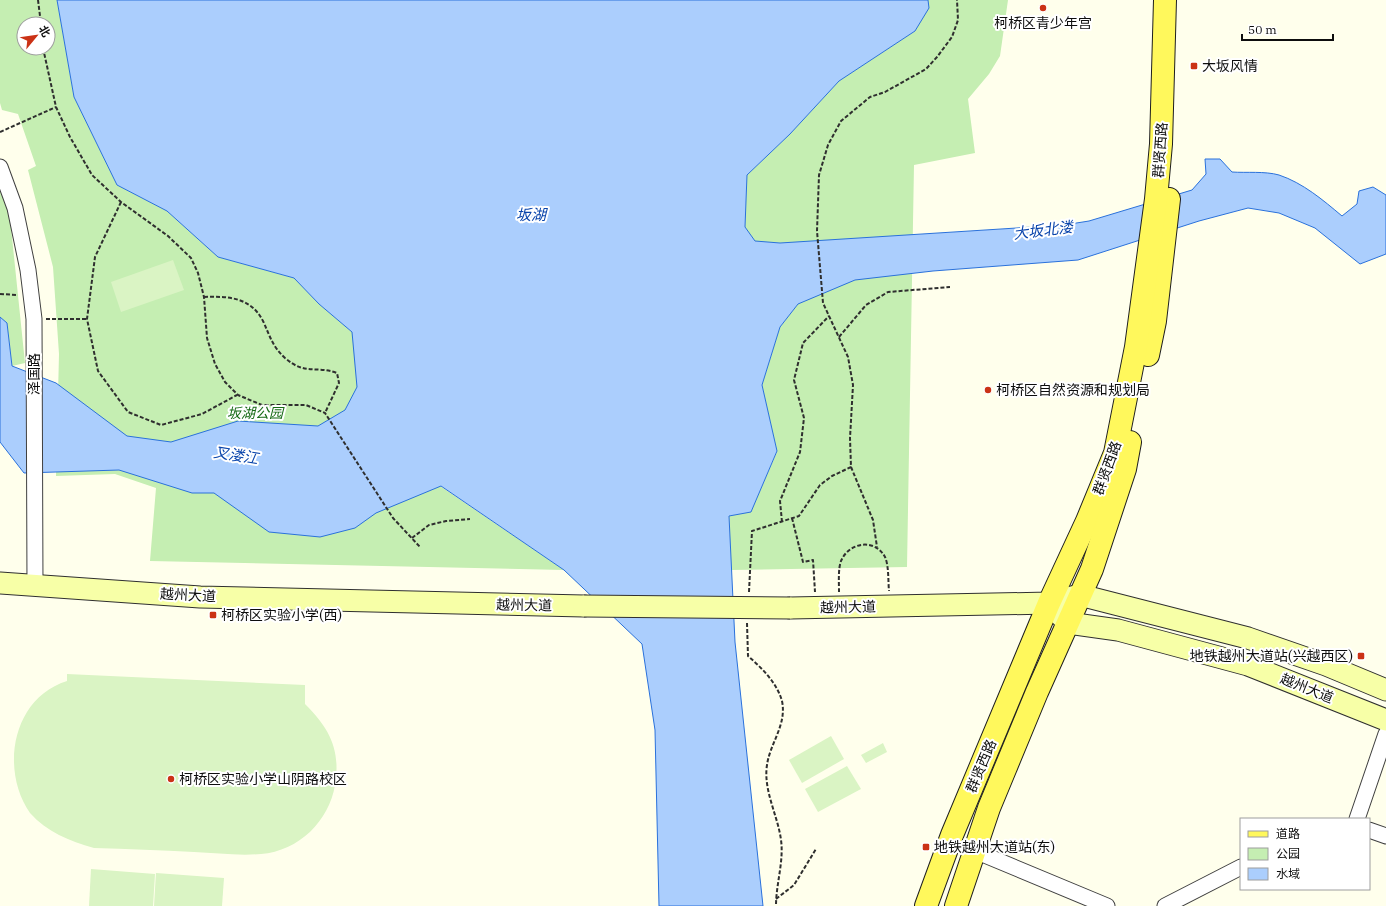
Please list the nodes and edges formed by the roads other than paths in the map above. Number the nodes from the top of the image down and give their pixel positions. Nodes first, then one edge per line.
1 (1165, 0) edge
2 (1178, 0) edge
3 (0, 167) edge
4 (1163, 196) junction
5 (1158, 238) junction
6 (0, 583) edge
7 (34, 585) junction
8 (1080, 595) junction
9 (1049, 603) junction
10 (1068, 623) junction
11 (1386, 690) edge
12 (1386, 720) edge
13 (1386, 734) edge
14 (1356, 818) edge
15 (1370, 830) edge
16 (1386, 836) edge
17 (975, 851) junction
18 (1240, 868) edge
19 (926, 906) edge
20 (956, 906) edge
21 (1107, 906) edge
22 (1165, 906) edge

1 - 4 main road, 群贤西路
2 - 4 main road, 群贤西路
3 - 7 street, 泽国路
4 - 5 main road, 群贤西路
5 - 8 main road, 群贤西路
5 - 9 main road, 群贤西路
6 - 7 street, 越州大道
7 - 9 street, 越州大道, bridge
8 - 9 street, 越州大道
8 - 10 main road, 群贤西路
8 - 11 street, 越州大道
9 - 10 street
9 - 19 main road, 群贤西路
10 - 12 street, 越州大道
10 - 17 main road, 群贤西路
13 - 14 street
15 - 16 street
17 - 20 main road, 群贤西路
17 - 21 street
18 - 22 street

